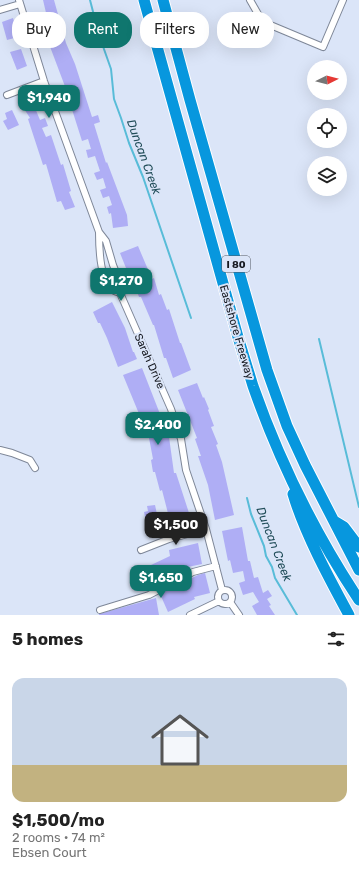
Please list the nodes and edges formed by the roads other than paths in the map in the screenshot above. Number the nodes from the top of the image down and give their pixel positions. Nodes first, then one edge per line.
1 (144, 0) edge
2 (163, 0) edge
3 (250, 0) edge
4 (343, 0) edge
5 (20, 2) edge
6 (0, 10) edge
7 (44, 81) junction
8 (8, 95) dead end
9 (100, 232) junction
10 (120, 293) junction
11 (0, 450) edge
12 (35, 468) dead end
13 (290, 476) junction
14 (332, 519) junction
15 (206, 529) junction
16 (359, 547) edge
17 (141, 550) dead end
18 (216, 566) junction
19 (359, 570) edge
20 (222, 590) junction
21 (359, 600) edge
22 (219, 601) junction
23 (230, 602) junction
24 (100, 610) dead end
25 (190, 615) edge
26 (239, 615) edge
27 (349, 615) edge

1 - 13 highway, Eastshore Freeway / I 80
2 - 14 highway, Eastshore Freeway / I 80
3 - 4 street
5 - 6 street
5 - 7 street, Sarah Drive
7 - 8 street
7 - 9 street, Sarah Drive
9 - 10 street, Sarah Drive
9 - 10 street, Sarah Drive
10 - 15 street, Sarah Drive
11 - 12 street
13 - 21 highway, Eastshore Freeway / I 80
13 - 27 highway
14 - 16 highway
14 - 19 highway, Eastshore Freeway / I 80
15 - 17 street
15 - 18 street, Sarah Drive
18 - 20 street, Sarah Drive
18 - 24 street
20 - 22 street, Sarah Drive
20 - 23 street, Sarah Drive
22 - 23 street
22 - 25 street
23 - 26 street

